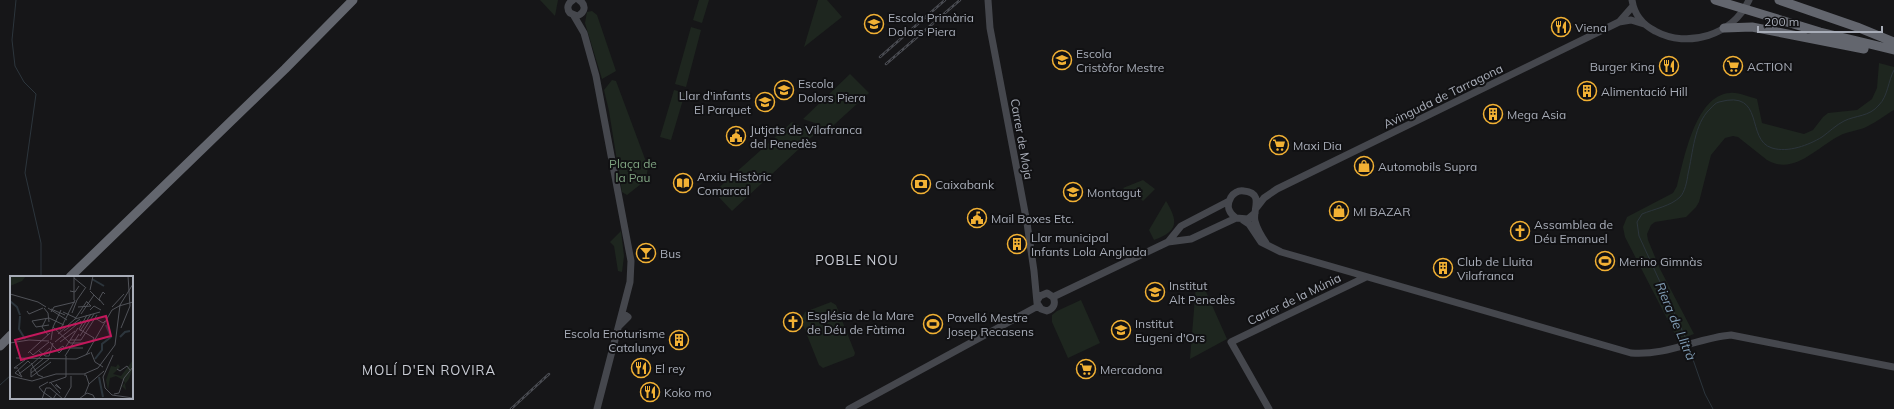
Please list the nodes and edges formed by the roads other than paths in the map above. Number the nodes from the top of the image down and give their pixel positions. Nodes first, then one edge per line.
1 (353, 0) edge
2 (579, 0) edge
3 (988, 0) edge
4 (1715, 0) edge
5 (1749, 0) edge
6 (1779, 0) edge
7 (571, 1) edge
8 (1633, 3) edge
9 (582, 14) junction
10 (574, 16) junction
11 (1619, 22) junction
12 (1644, 24) junction
13 (1724, 28) junction
14 (584, 33) junction
15 (1894, 42) edge
16 (1894, 50) edge
17 (1894, 55) edge
18 (611, 150) junction
19 (1277, 189) junction
20 (1250, 193) junction
21 (620, 196) junction
22 (1229, 201) junction
23 (1256, 210) junction
24 (1239, 219) junction
25 (1179, 231) junction
26 (1184, 240) junction
27 (1168, 242) junction
28 (1271, 247) junction
29 (71, 276) edge
30 (1366, 277) junction
31 (1035, 281) junction
32 (1045, 293) junction
33 (1053, 297) junction
34 (1038, 303) junction
35 (10, 336) edge
36 (0, 346) edge
37 (1894, 367) edge
38 (597, 409) edge
39 (849, 409) edge
40 (1269, 409) edge

1 - 29 highway
2 - 9 street
3 - 31 street, Carrer de Moja
4 - 16 highway
5 - 13 street
6 - 15 highway
7 - 10 street
8 - 11 street, Avinguda de Tarragona
8 - 12 street
9 - 10 street
9 - 14 street
10 - 14 street
11 - 12 street, Avinguda de Tarragona
11 - 19 street, Avinguda de Tarragona
12 - 13 street
13 - 17 highway
14 - 18 street
18 - 21 street
18 - 21 street
19 - 20 street, Avinguda de Tarragona
19 - 23 street, Avinguda de Tarragona
20 - 22 street
20 - 23 street
21 - 38 street
22 - 24 street
22 - 25 street
23 - 24 street
23 - 28 street
24 - 26 street
24 - 28 street
25 - 26 street
25 - 27 street
26 - 27 street
27 - 33 street
28 - 30 street
30 - 37 street
30 - 40 street, Carrer de la Múnia
31 - 32 street
31 - 34 street, Carrer de Moja
32 - 33 street
32 - 34 street
33 - 34 street
34 - 39 street
35 - 36 highway

